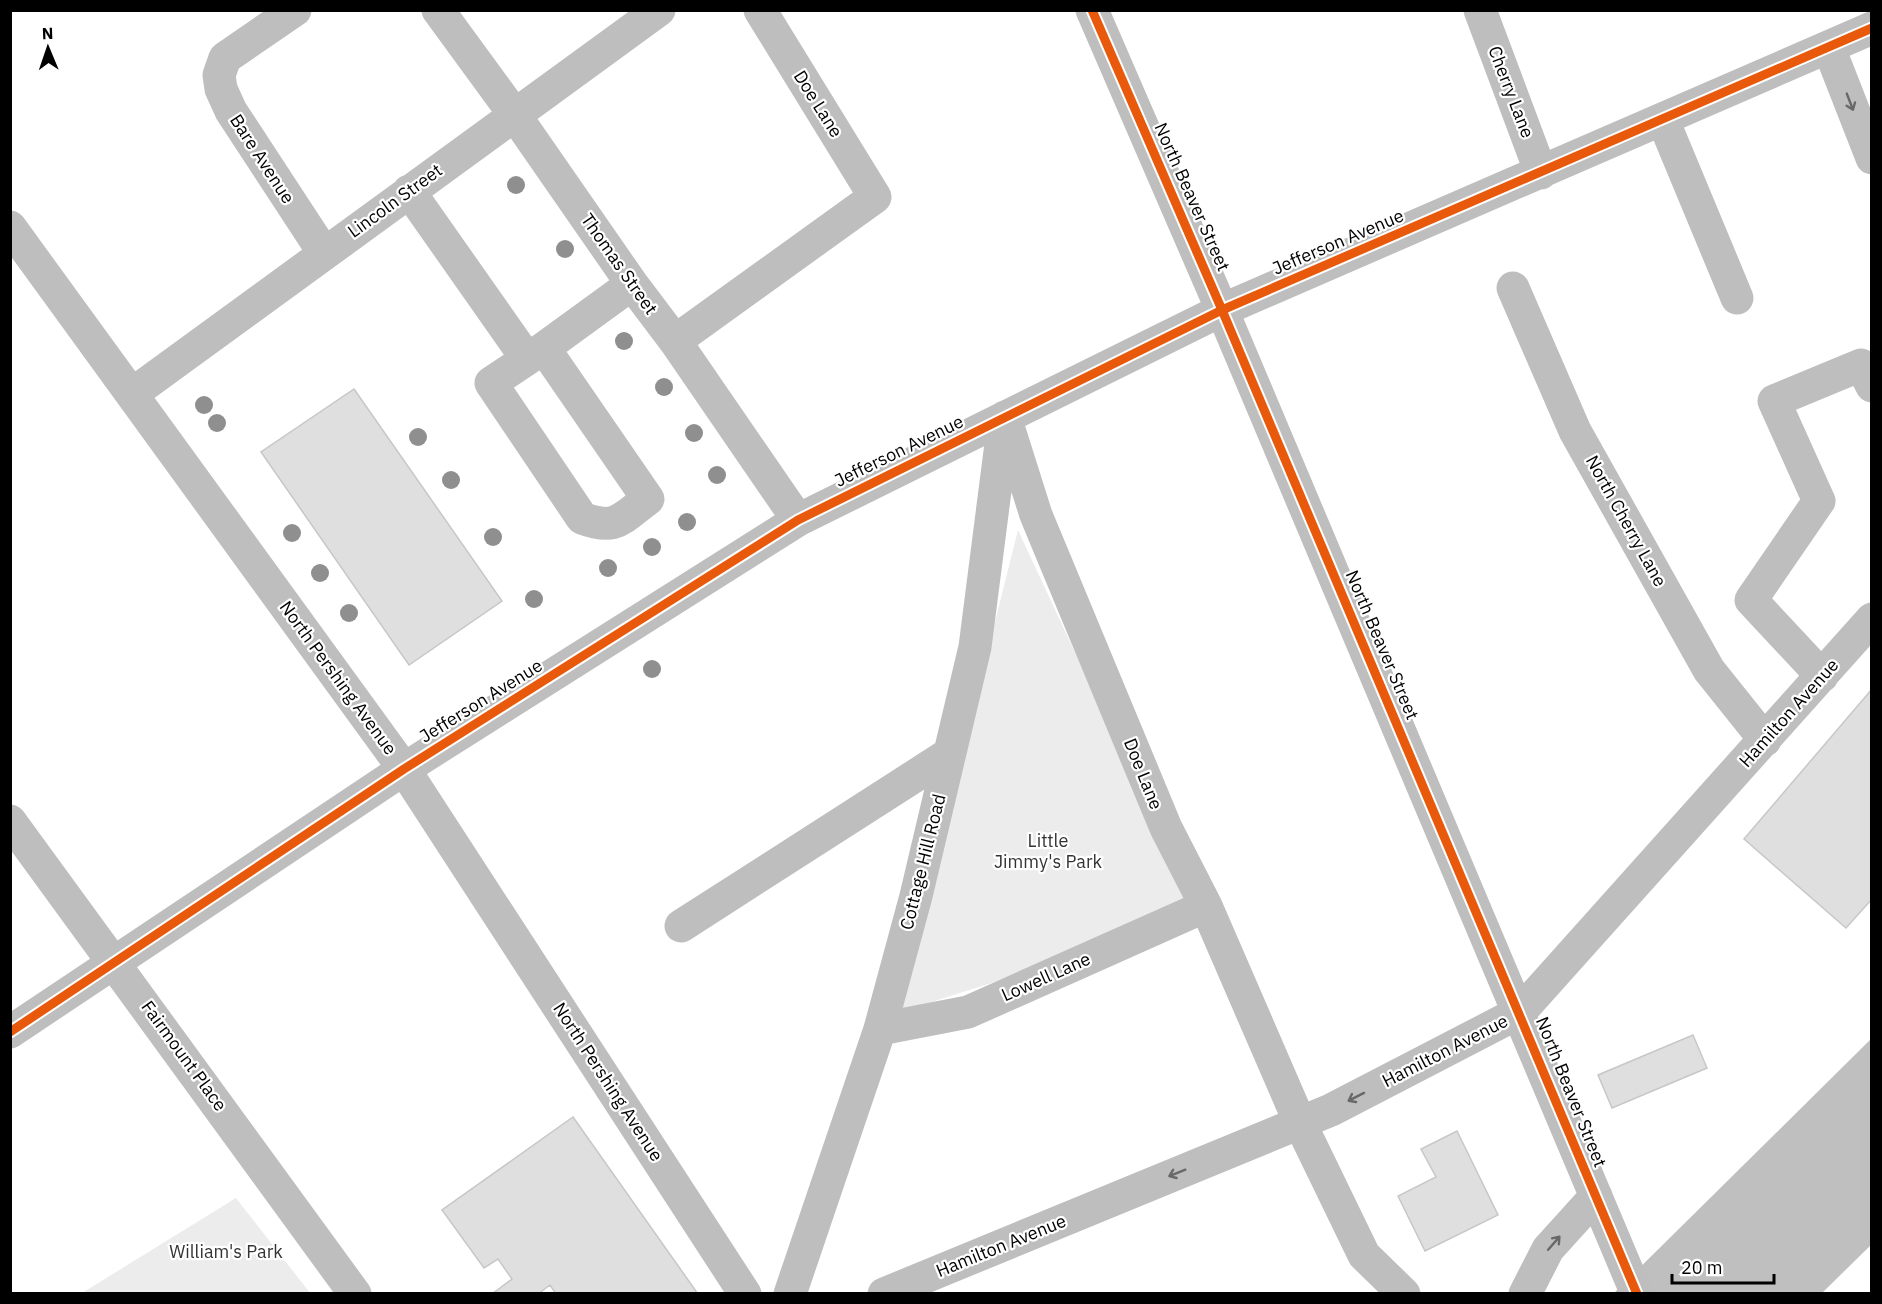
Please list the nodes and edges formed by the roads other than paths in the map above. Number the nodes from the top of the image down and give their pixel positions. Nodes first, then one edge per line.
1 (295, 10) edge
2 (438, 10) edge
3 (659, 10) edge
4 (760, 10) edge
5 (1092, 10) edge
6 (1480, 10) edge
7 (1868, 23) edge
8 (1829, 48) junction
9 (514, 114) junction
10 (1663, 120) junction
11 (1872, 158) edge
12 (1541, 173) junction
13 (409, 191) junction
14 (10, 226) edge
15 (324, 253) junction
16 (632, 284) junction
17 (1513, 288) dead end
18 (1737, 298) dead end
19 (1222, 310) junction
20 (675, 341) junction
21 (536, 353) junction
22 (1872, 386) edge
23 (132, 394) junction
24 (1005, 417) junction
25 (798, 520) junction
26 (1872, 619) edge
27 (1822, 676) junction
28 (1765, 740) junction
29 (949, 754) junction
30 (404, 769) junction
31 (10, 821) edge
32 (1206, 906) junction
33 (681, 926) dead end
34 (116, 962) junction
35 (1520, 1012) junction
36 (880, 1029) junction
37 (10, 1032) edge
38 (1300, 1123) junction
39 (1596, 1196) junction
40 (355, 1293) edge
41 (745, 1293) edge
42 (789, 1293) edge
43 (884, 1293) edge
44 (1404, 1293) edge
45 (1526, 1293) edge
46 (1637, 1293) edge

1 - 15 street, Bare Avenue
2 - 9 street, Thomas Street
3 - 9 street, Lincoln Street
4 - 20 street, Doe Lane
5 - 19 street, North Beaver Street
6 - 12 street, Cherry Lane
7 - 8 street, Jefferson Avenue
8 - 10 street, Jefferson Avenue
8 -> 11 street
9 - 13 street, Lincoln Street
9 - 16 street, Thomas Street
10 - 12 street, Jefferson Avenue
10 - 18 street
12 - 19 street, Jefferson Avenue
13 - 15 street, Lincoln Street
13 - 21 street
14 - 23 street, North Pershing Avenue
15 - 23 street, Lincoln Street
16 - 20 street, Thomas Street
16 - 21 street
17 - 28 street, North Cherry Lane
19 - 24 street, Jefferson Avenue
19 - 35 street, North Beaver Street
20 - 25 street, Thomas Street
21 - 21 street
22 - 27 street
23 - 30 street, North Pershing Avenue
24 - 25 street, Jefferson Avenue
24 - 29 street, Cottage Hill Road
24 - 32 street, Doe Lane
25 - 30 street, Jefferson Avenue
26 - 27 street, Hamilton Avenue
27 - 28 street, Hamilton Avenue
28 - 35 street, Hamilton Avenue
29 - 33 street
29 - 36 street, Cottage Hill Road
30 - 34 street, Jefferson Avenue
30 - 41 street, North Pershing Avenue
31 - 34 street, Fairmount Place
32 - 36 street, Lowell Lane
32 - 38 street, Doe Lane
34 - 37 street, Jefferson Avenue
34 - 40 street, Fairmount Place
35 -> 38 street, Hamilton Avenue
35 - 39 street, North Beaver Street
36 - 42 street, Cottage Hill Road
38 -> 43 street, Hamilton Avenue
38 - 44 street, Doe Lane
45 -> 39 street
39 - 46 street, North Beaver Street

